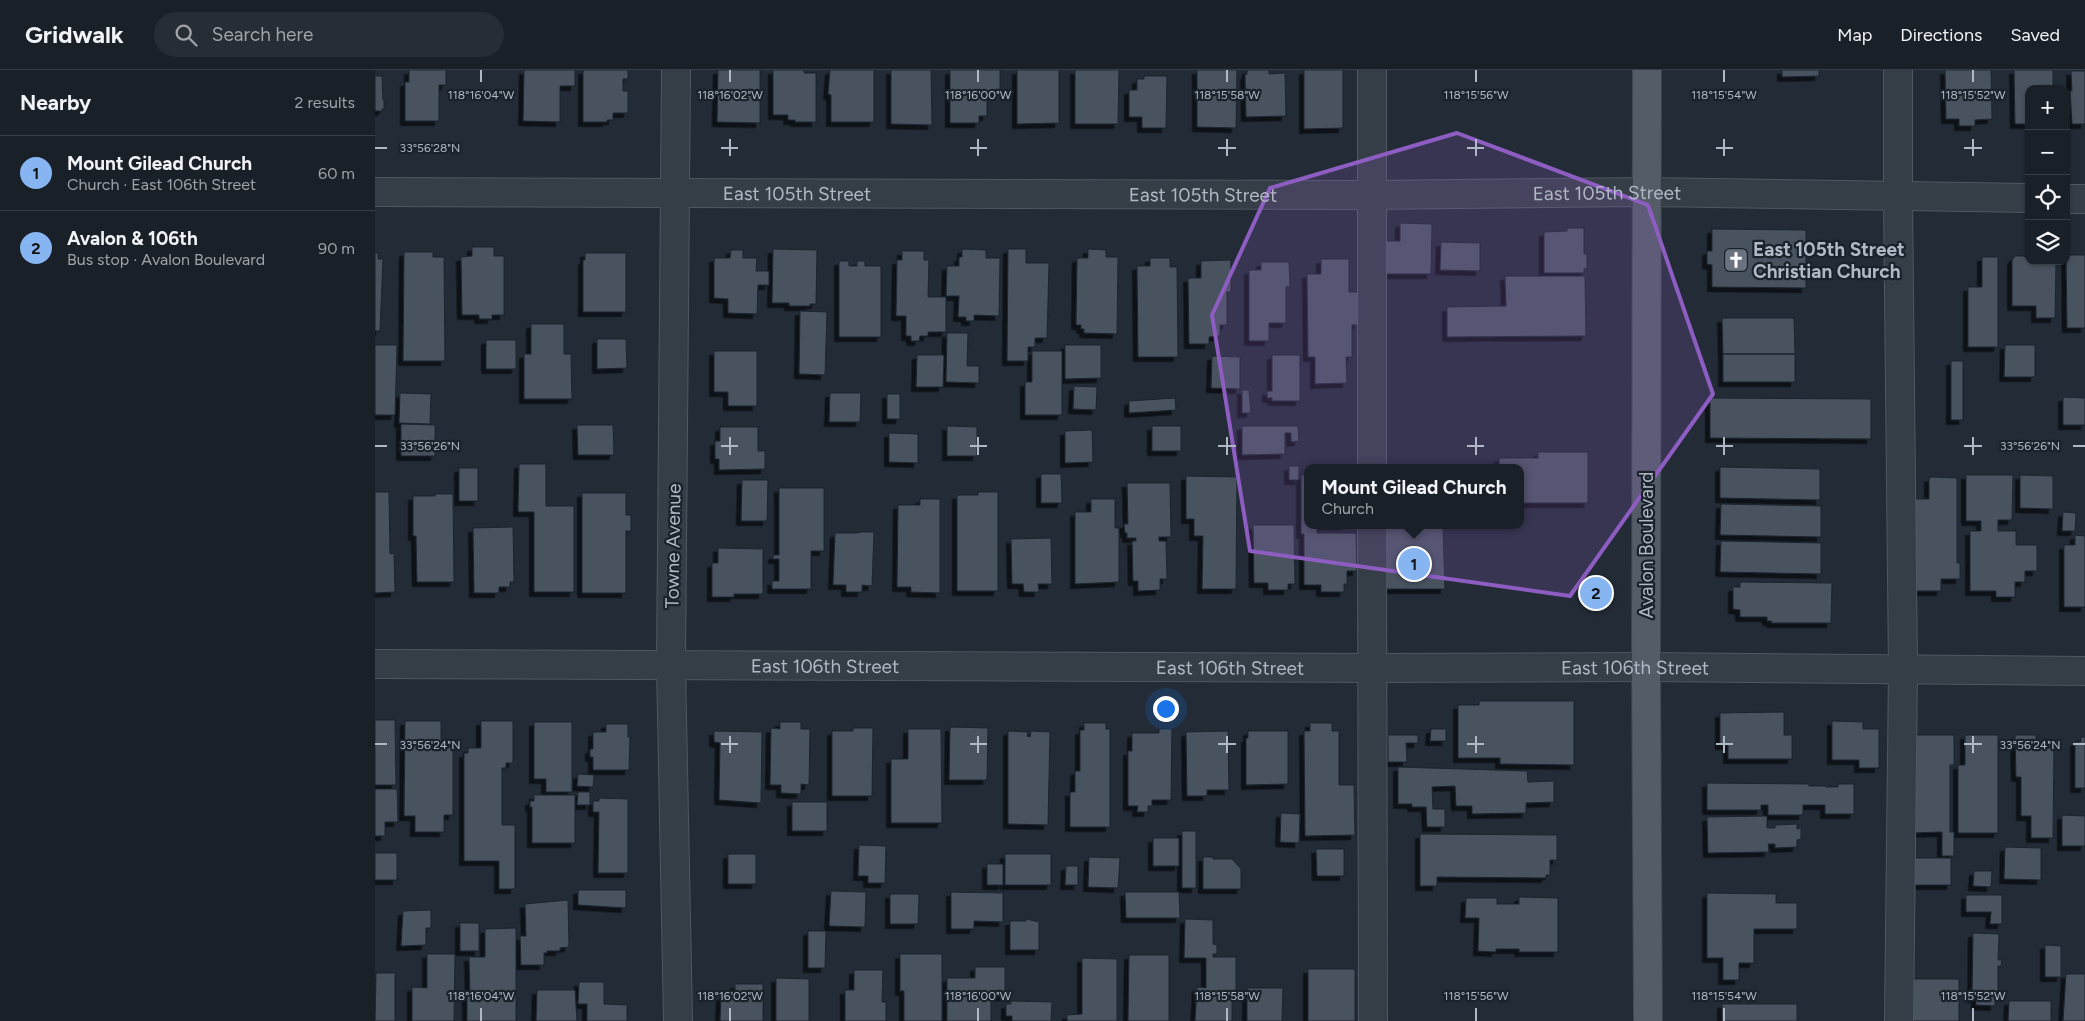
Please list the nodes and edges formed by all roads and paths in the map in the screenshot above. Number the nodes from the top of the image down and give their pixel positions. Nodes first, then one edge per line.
1 (676, 70) edge
2 (1372, 70) edge
3 (1647, 70) edge
4 (1898, 70) edge
5 (375, 192) edge
6 (676, 192) junction
7 (1646, 192) junction
8 (1371, 195) junction
9 (1898, 198) junction
10 (2025, 198) edge
11 (2070, 199) edge
12 (2085, 199) edge
13 (1372, 464) edge
14 (1372, 529) edge
15 (375, 664) edge
16 (671, 665) junction
17 (1646, 667) junction
18 (1373, 668) junction
19 (1903, 670) junction
20 (2085, 671) edge
21 (678, 1021) edge
22 (1373, 1021) edge
23 (1648, 1021) edge
24 (1899, 1021) edge

1 - 6 street, Towne Avenue
2 - 8 street
3 - 7 main road, Avalon Boulevard
4 - 9 street
5 - 6 street, East 105th Street
6 - 8 street, East 105th Street
6 - 16 street, Towne Avenue
7 - 8 street, East 105th Street
7 - 9 street, East 105th Street
7 - 17 main road, Avalon Boulevard
8 - 13 street
9 - 10 street, East 105th Street
9 - 19 street
11 - 12 street
14 - 18 street
15 - 16 street, East 106th Street
16 - 18 street, East 106th Street
16 - 21 street, Towne Avenue
17 - 18 street, East 106th Street
17 - 19 street, East 106th Street
17 - 23 main road, Avalon Boulevard
18 - 22 street
19 - 20 street, East 106th Street
19 - 24 street

